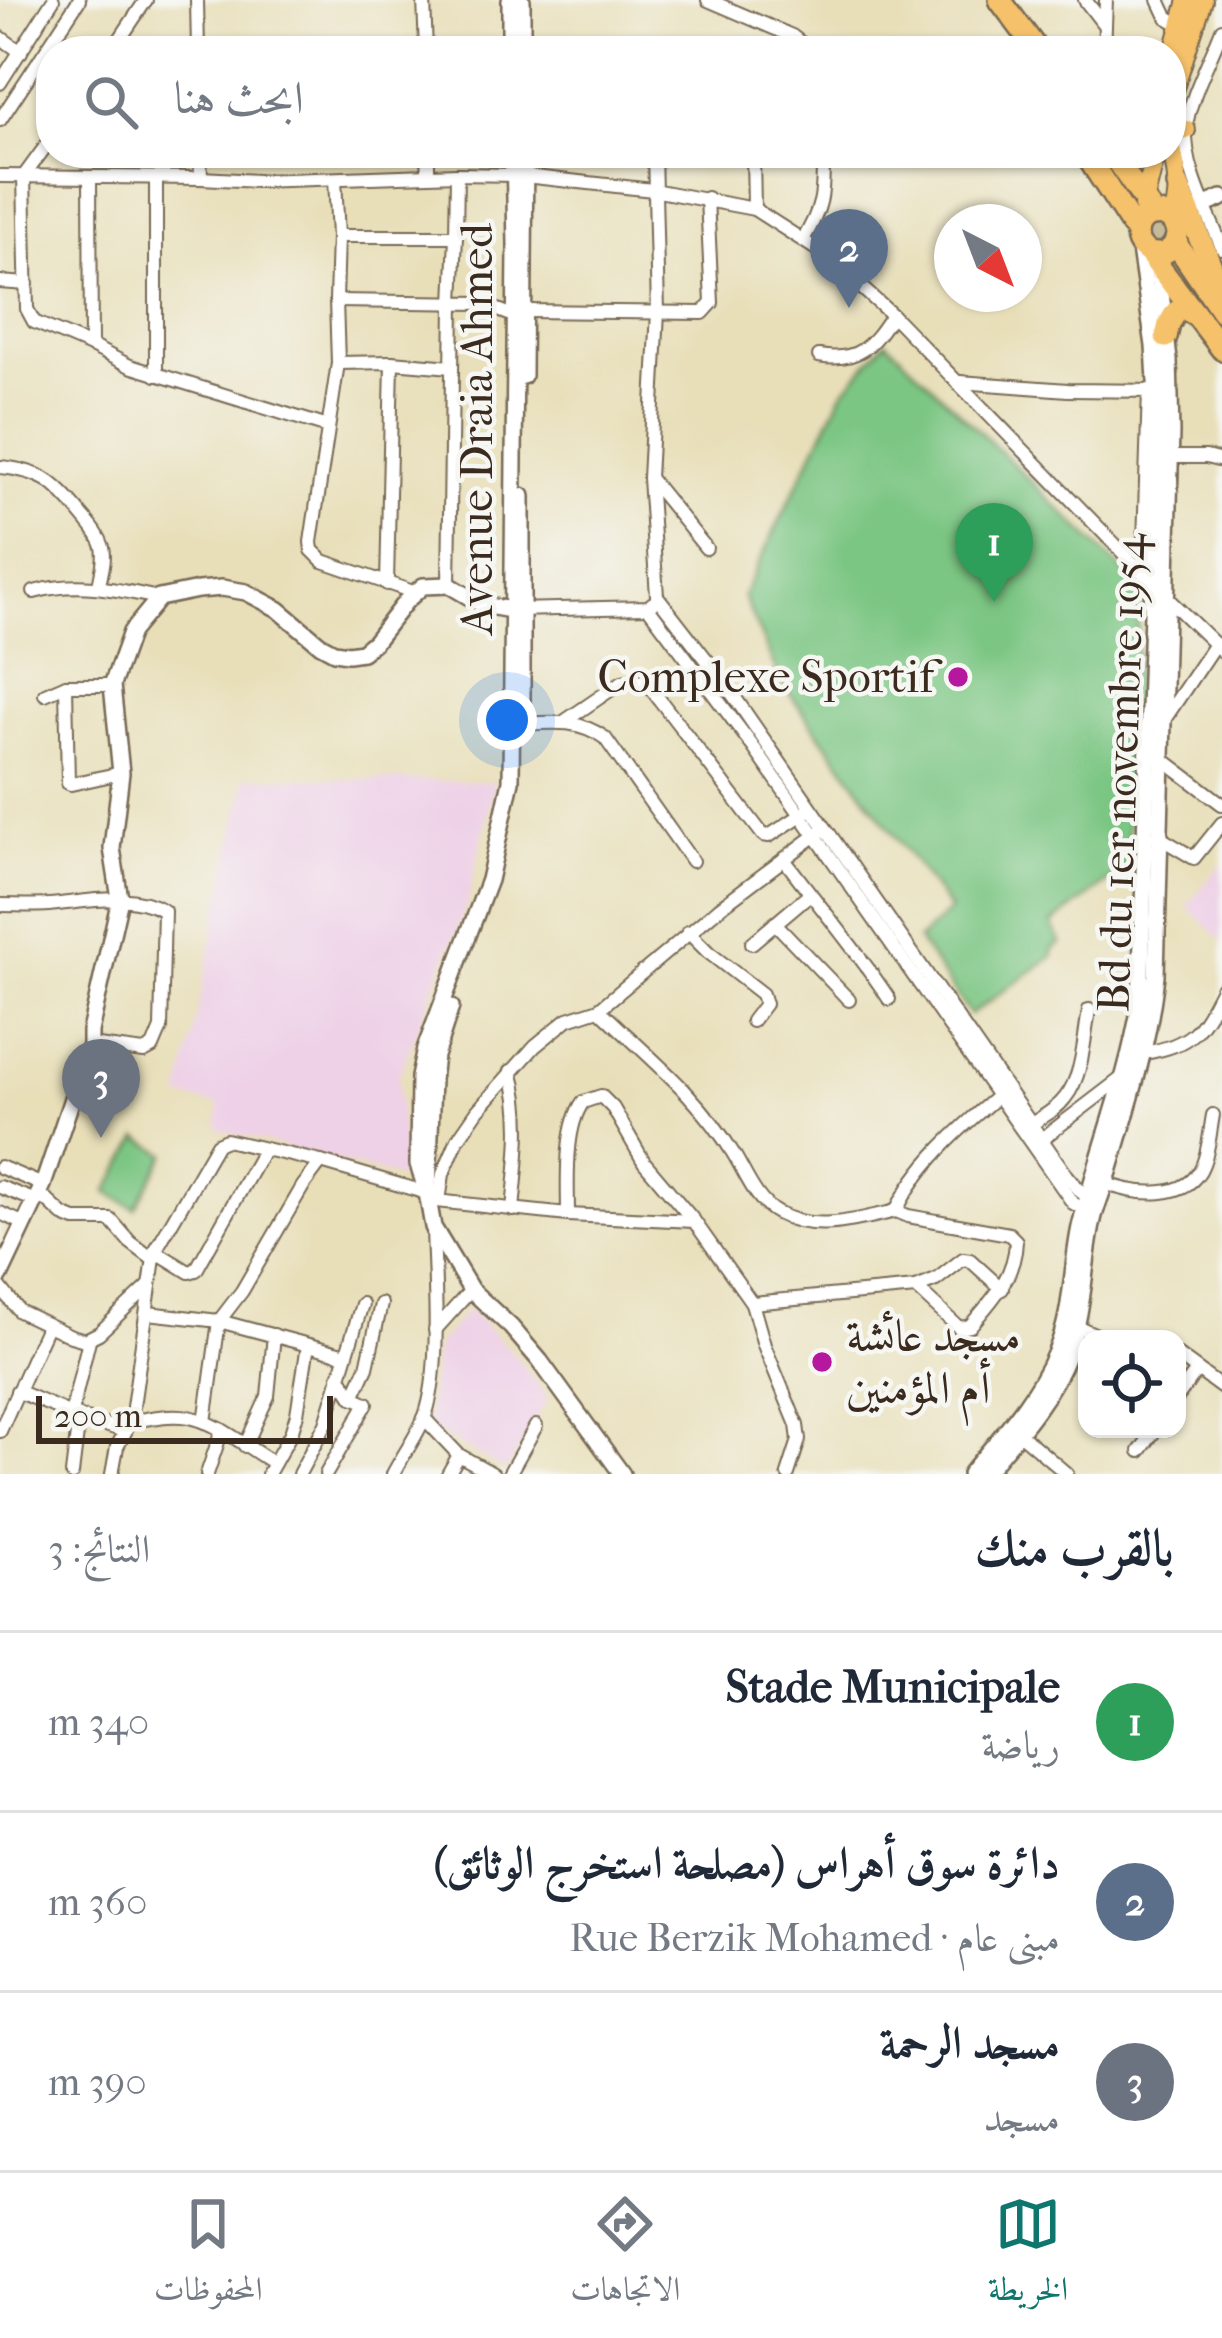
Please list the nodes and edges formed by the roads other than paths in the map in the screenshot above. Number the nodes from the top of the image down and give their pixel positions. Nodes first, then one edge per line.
1 (53, 0) edge
2 (80, 0) edge
3 (146, 0) edge
4 (197, 0) edge
5 (424, 0) edge
6 (510, 0) edge
7 (522, 0) edge
8 (708, 0) edge
9 (985, 0) edge
10 (1000, 0) edge
11 (1085, 0) edge
12 (1106, 0) edge
13 (1160, 0) edge
14 (1188, 0) edge
15 (1203, 0) edge
16 (1105, 26) junction
17 (1186, 28) junction
18 (1222, 29) edge
19 (56, 36) edge
20 (122, 36) edge
21 (198, 36) edge
22 (425, 36) edge
23 (510, 36) edge
24 (521, 36) edge
25 (792, 36) edge
26 (1013, 36) edge
27 (1017, 36) edge
28 (1105, 36) edge
29 (1182, 36) edge
30 (1184, 36) edge
31 (0, 37) edge
32 (21, 52) junction
33 (36, 66) edge
34 (0, 83) edge
35 (1186, 117) edge
36 (0, 120) edge
37 (36, 160) edge
38 (201, 168) edge
39 (428, 168) edge
40 (518, 168) edge
41 (522, 168) edge
42 (654, 168) edge
43 (753, 168) edge
44 (824, 168) edge
45 (1102, 168) edge
46 (1113, 168) edge
47 (1125, 168) edge
48 (1159, 168) edge
49 (1175, 168) edge
50 (1183, 168) edge
51 (457, 174) junction
52 (520, 175) junction
53 (0, 176) edge
54 (24, 176) junction
55 (428, 176) junction
56 (90, 178) junction
57 (201, 178) junction
58 (156, 179) junction
59 (335, 179) junction
60 (1178, 184) joint
61 (653, 190) junction
62 (707, 198) junction
63 (754, 209) junction
64 (1169, 226) edge
65 (338, 236) junction
66 (456, 236) junction
67 (802, 240) junction
68 (1222, 248) edge
69 (0, 282) edge
70 (27, 284) junction
71 (1222, 293) edge
72 (336, 301) junction
73 (453, 302) junction
74 (1222, 311) edge
75 (658, 312) junction
76 (520, 313) junction
77 (892, 314) junction
78 (1196, 314) junction
79 (1222, 329) edge
80 (1166, 337) junction
81 (91, 346) junction
82 (1222, 349) edge
83 (819, 356) dead end
84 (392, 362) junction
85 (338, 363) junction
86 (452, 367) junction
87 (156, 375) junction
88 (959, 382) junction
89 (1153, 391) junction
90 (328, 427) junction
91 (1170, 457) junction
92 (1222, 461) edge
93 (0, 466) edge
94 (650, 478) junction
95 (706, 548) dead end
96 (1149, 578) junction
97 (387, 584) junction
98 (449, 585) junction
99 (99, 586) junction
100 (34, 592) dead end
101 (413, 592) junction
102 (159, 598) junction
103 (1167, 598) junction
104 (652, 602) junction
105 (517, 610) junction
106 (1218, 648) edge
107 (66, 685) junction
108 (112, 685) junction
109 (45, 694) dead end
110 (565, 722) junction
111 (522, 724) junction
112 (1162, 724) junction
113 (1160, 757) junction
114 (121, 772) junction
115 (1222, 804) edge
116 (806, 812) junction
117 (1222, 823) edge
118 (820, 832) junction
119 (1152, 834) junction
120 (784, 859) junction
121 (692, 861) dead end
122 (810, 894) junction
123 (120, 898) junction
124 (0, 905) edge
125 (775, 923) junction
126 (688, 932) junction
127 (752, 943) dead end
128 (461, 967) junction
129 (1222, 988) edge
130 (889, 999) dead end
131 (849, 1000) dead end
132 (599, 1009) junction
133 (1089, 1010) dead end
134 (752, 1022) dead end
135 (90, 1046) junction
136 (1143, 1058) junction
137 (512, 1071) junction
138 (1125, 1075) junction
139 (999, 1095) junction
140 (1213, 1115) dead end
141 (1033, 1123) junction
142 (1042, 1138) junction
143 (264, 1149) junction
144 (321, 1162) junction
145 (0, 1167) edge
146 (1105, 1184) junction
147 (0, 1187) edge
148 (39, 1193) junction
149 (432, 1198) junction
150 (1091, 1207) junction
151 (513, 1210) junction
152 (896, 1211) junction
153 (0, 1213) edge
154 (568, 1215) junction
155 (694, 1221) junction
156 (25, 1224) junction
157 (433, 1227) junction
158 (970, 1228) junction
159 (154, 1256) junction
160 (963, 1259) junction
161 (0, 1276) edge
162 (151, 1284) junction
163 (0, 1287) edge
164 (916, 1288) junction
165 (1002, 1289) junction
166 (472, 1290) junction
167 (362, 1304) dead end
168 (381, 1304) dead end
169 (752, 1304) junction
170 (148, 1313) junction
171 (219, 1321) junction
172 (47, 1326) junction
173 (1076, 1326) junction
174 (1085, 1330) edge
175 (435, 1331) junction
176 (274, 1335) junction
177 (89, 1340) junction
178 (308, 1345) junction
179 (346, 1355) junction
180 (1186, 1362) edge
181 (1197, 1370) junction
182 (339, 1376) junction
183 (1186, 1385) edge
184 (1222, 1388) edge
185 (17, 1391) junction
186 (360, 1400) junction
187 (75, 1415) junction
188 (424, 1418) junction
189 (205, 1422) junction
190 (127, 1426) junction
191 (536, 1426) dead end
192 (1014, 1428) junction
193 (222, 1430) junction
194 (0, 1431) edge
195 (1149, 1438) edge
196 (245, 1447) junction
197 (1140, 1451) dead end
198 (459, 1455) junction
199 (273, 1466) edge
200 (72, 1474) edge
201 (112, 1474) edge
202 (207, 1474) edge
203 (288, 1474) edge
204 (299, 1474) edge
205 (326, 1474) edge
206 (393, 1474) edge
207 (448, 1474) edge
208 (493, 1474) edge
209 (509, 1474) edge
210 (622, 1474) edge
211 (788, 1474) edge
212 (970, 1474) edge
213 (984, 1474) edge
214 (1067, 1474) edge

1 - 32 street
2 - 19 street
3 - 20 street
4 - 21 street
5 - 22 street
6 - 23 street
7 - 24 street
8 - 25 street
9 - 26 highway
10 - 27 highway
11 - 16 street
12 - 16 street
13 - 17 street
14 - 17 main road
15 - 17 main road
16 - 28 street
17 - 29 main road
17 - 30 main road
18 - 35 street
31 - 32 street
32 - 34 street
33 - 36 street
37 - 54 street
38 - 57 street
39 - 55 street
40 - 52 street, Avenue Draia Ahmed
41 - 52 street, Avenue Draia Ahmed
42 - 61 street
43 - 63 street
44 - 67 street
45 - 64 highway
46 - 64 highway
47 - 64 highway
48 - 64 main road
49 - 60 main road
50 - 64 street
51 - 52 street
51 - 55 street
51 - 66 street
52 - 61 street
52 - 76 street, Avenue Draia Ahmed
53 - 54 street
54 - 56 street
54 - 70 street
55 - 59 street
56 - 58 street
56 - 81 street
57 - 58 street
57 - 59 street
58 - 87 street
59 - 65 street
60 - 64 highway
61 - 62 street
61 - 75 street
62 - 63 street
62 - 75 street
63 - 67 street
64 - 68 street
64 - 71 highway
64 - 74 highway
64 - 78 highway
64 - 79 highway
64 - 80 street, Bd du 1er novembre 1954
64 - 89 street
65 - 66 street
65 - 72 street
66 - 73 street
67 - 77 street
69 - 70 street
70 - 81 street
72 - 73 street
72 - 85 street
73 - 76 street
73 - 86 street
75 - 76 street
75 - 94 street
76 - 105 street, Avenue Draia Ahmed
77 - 83 street
77 - 88 street
78 - 80 highway
78 - 82 highway
80 - 91 street, Bd du 1er novembre 1954
81 - 87 street
84 - 85 street
84 - 86 street
84 - 97 street
85 - 90 street
86 - 98 street
87 - 90 street
88 - 89 street
88 - 96 street
89 - 96 street
90 - 97 street
91 - 92 street
91 - 103 street, Bd du 1er novembre 1954
93 - 99 street
94 - 95 street
94 - 104 street
96 - 103 street
96 - 119 street
97 - 101 street
98 - 101 street
98 - 105 street
99 - 100 street
99 - 102 street
101 - 102 street
102 - 108 street
103 - 106 street
103 - 112 street, Bd du 1er novembre 1954
104 - 105 street
104 - 116 street
105 - 111 street, Avenue Draia Ahmed
105 - 128 street, Avenue Draia Ahmed
106 - 112 street
107 - 108 street
107 - 109 street
107 - 114 street
108 - 114 street
110 - 111 street
110 - 116 street
110 - 121 street
111 - 128 street, Avenue Draia Ahmed
112 - 113 street, Bd du 1er novembre 1954
113 - 115 street
113 - 119 street, Bd du 1er novembre 1954
114 - 123 street
116 - 118 street
117 - 119 street
118 - 120 street
118 - 139 street
118 - 141 street
119 - 136 street, Bd du 1er novembre 1954
119 - 138 street
120 - 122 street
120 - 126 street
122 - 125 street
122 - 130 street
123 - 124 street
123 - 135 street
123 - 135 street
125 - 127 street
125 - 131 street
126 - 132 street
126 - 134 street
128 - 149 street, Avenue Draia Ahmed
129 - 136 street
132 - 137 street
132 - 152 street
133 - 141 street
135 - 148 street
136 - 138 street
136 - 146 street, Bd du 1er novembre 1954
137 - 149 street
137 - 151 street
138 - 142 street
138 - 150 street
139 - 150 street
139 - 152 street
140 - 146 street
141 - 142 street
142 - 150 street
143 - 144 street
143 - 159 street
143 - 159 street
144 - 149 street
144 - 171 street
145 - 148 street
146 - 150 street, Bd du 1er novembre 1954
147 - 148 street
148 - 156 street
148 - 159 street
149 - 151 street
149 - 157 street, Avenue Draia Ahmed
150 - 173 street, Bd du 1er novembre 1954
150 - 192 street
151 - 154 street
152 - 158 street
153 - 156 street
154 - 155 street
154 - 155 street
155 - 169 street
156 - 161 street
157 - 166 street
157 - 175 street
158 - 160 street
158 - 165 street
159 - 162 street
160 - 164 street
160 - 165 street
162 - 170 street
162 - 177 street
163 - 172 street
164 - 165 street
164 - 169 street
166 - 175 street
166 - 210 street
167 - 179 street
168 - 186 street
169 - 211 street
170 - 171 street
170 - 190 street
171 - 176 street
171 - 189 street
172 - 177 street
172 - 185 street
173 - 174 street
173 - 192 street, Bd du 1er novembre 1954
175 - 188 street
176 - 178 street
176 - 196 street
177 - 187 street
178 - 179 street
178 - 199 street
179 - 182 street
180 - 181 street
181 - 183 street
181 - 184 street
182 - 186 street
182 - 204 street
185 - 187 street
185 - 194 street
186 - 205 street
187 - 190 street
187 - 200 street
188 - 198 street
188 - 206 street
189 - 190 street
189 - 193 street
190 - 201 street
191 - 209 street
192 - 212 street
192 - 213 street, Bd du 1er novembre 1954
192 - 214 street
193 - 196 street
193 - 202 street
195 - 197 street
196 - 199 street
198 - 207 street
198 - 208 street
199 - 203 street

